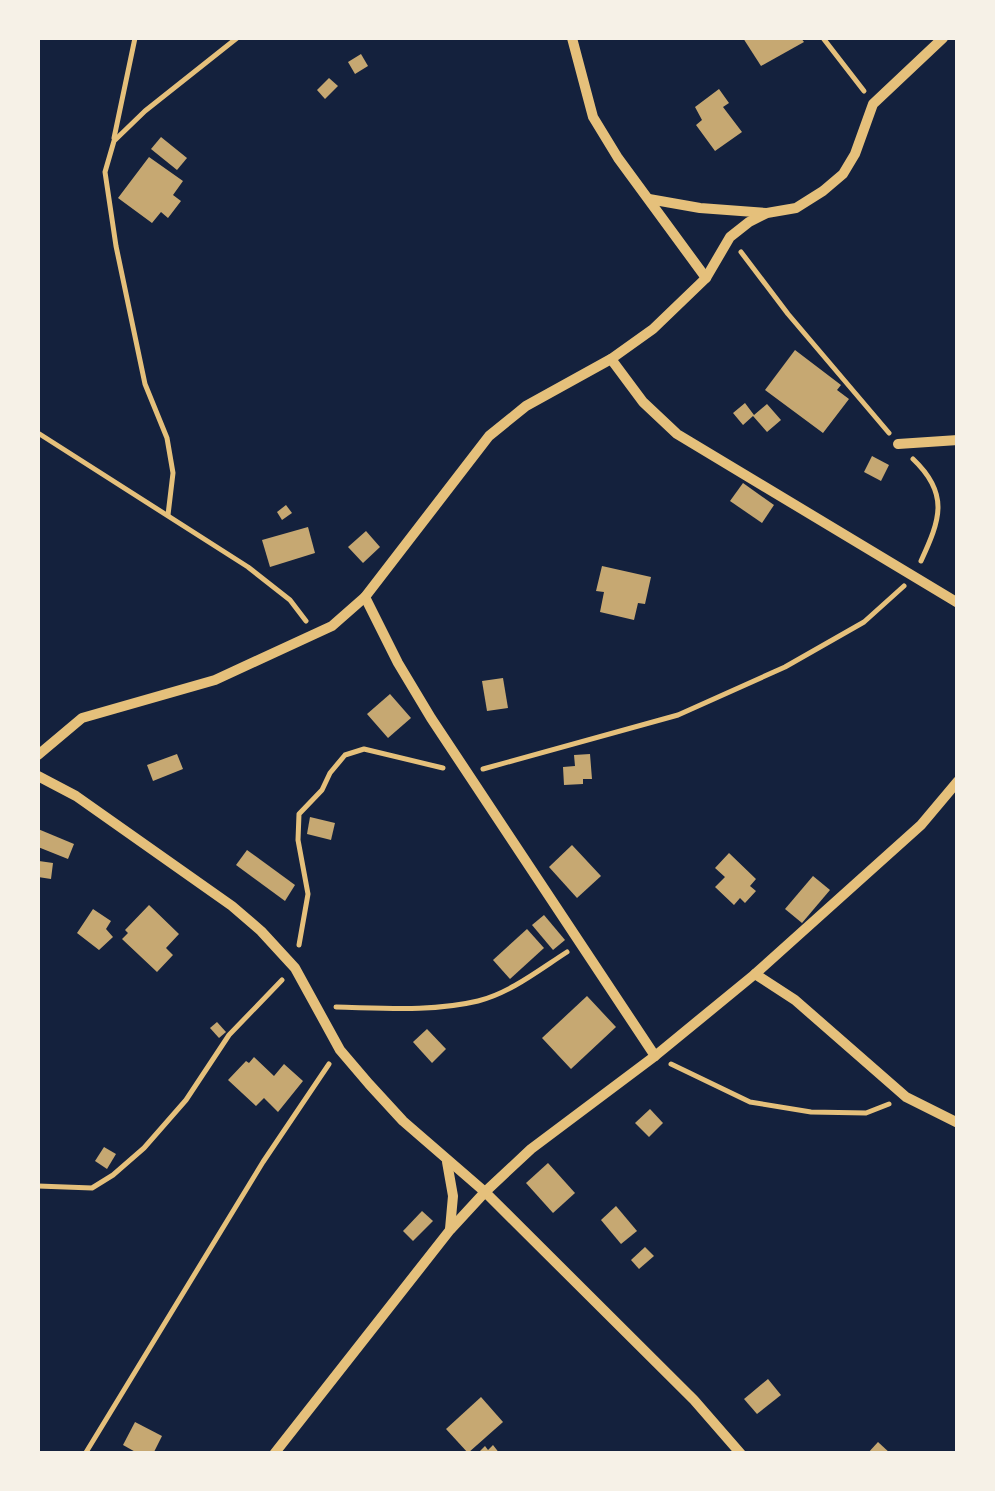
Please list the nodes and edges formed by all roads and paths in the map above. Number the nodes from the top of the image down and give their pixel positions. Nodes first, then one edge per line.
1 (135, 38) edge
2 (237, 38) edge
3 (572, 38) edge
4 (823, 38) edge
5 (943, 38) edge
6 (874, 104) junction
7 (114, 141) junction
8 (649, 199) junction
9 (767, 213) junction
10 (730, 238) junction
11 (706, 278) junction
12 (611, 359) junction
13 (38, 433) edge
14 (958, 440) edge
15 (898, 444) junction
16 (168, 516) junction
17 (913, 578) junction
18 (365, 598) junction
19 (958, 603) edge
20 (317, 635) junction
21 (38, 755) edge
22 (469, 774) junction
23 (38, 776) edge
24 (958, 781) edge
25 (579, 944) junction
26 (295, 968) junction
27 (755, 974) junction
28 (318, 1007) junction
29 (340, 1050) junction
30 (655, 1056) junction
31 (906, 1097) junction
32 (958, 1124) edge
33 (448, 1162) junction
34 (38, 1186) edge
35 (485, 1192) junction
36 (450, 1230) junction
37 (85, 1454) edge
38 (274, 1454) edge
39 (741, 1454) edge

1 - 7 path
2 - 7 path
3 - 8 street
4 - 6 path
5 - 6 street
6 - 9 street
7 - 16 path
8 - 9 street
8 - 11 street
9 - 10 street
10 - 11 street
10 - 15 path
11 - 12 street
12 - 17 street
12 - 18 street
13 - 16 path
14 - 15 street
15 - 17 path
16 - 20 path
17 - 19 street
17 - 22 path
18 - 20 street
18 - 22 street
20 - 21 street
22 - 25 street
22 - 26 path
23 - 26 street
24 - 27 street
25 - 28 path
25 - 30 street
26 - 28 street
26 - 34 path
27 - 30 street
27 - 31 street
28 - 29 street
29 - 33 street
29 - 37 path
30 - 31 path
30 - 35 street
31 - 32 street
33 - 35 street
33 - 36 street
35 - 36 street
35 - 39 street
36 - 38 street

